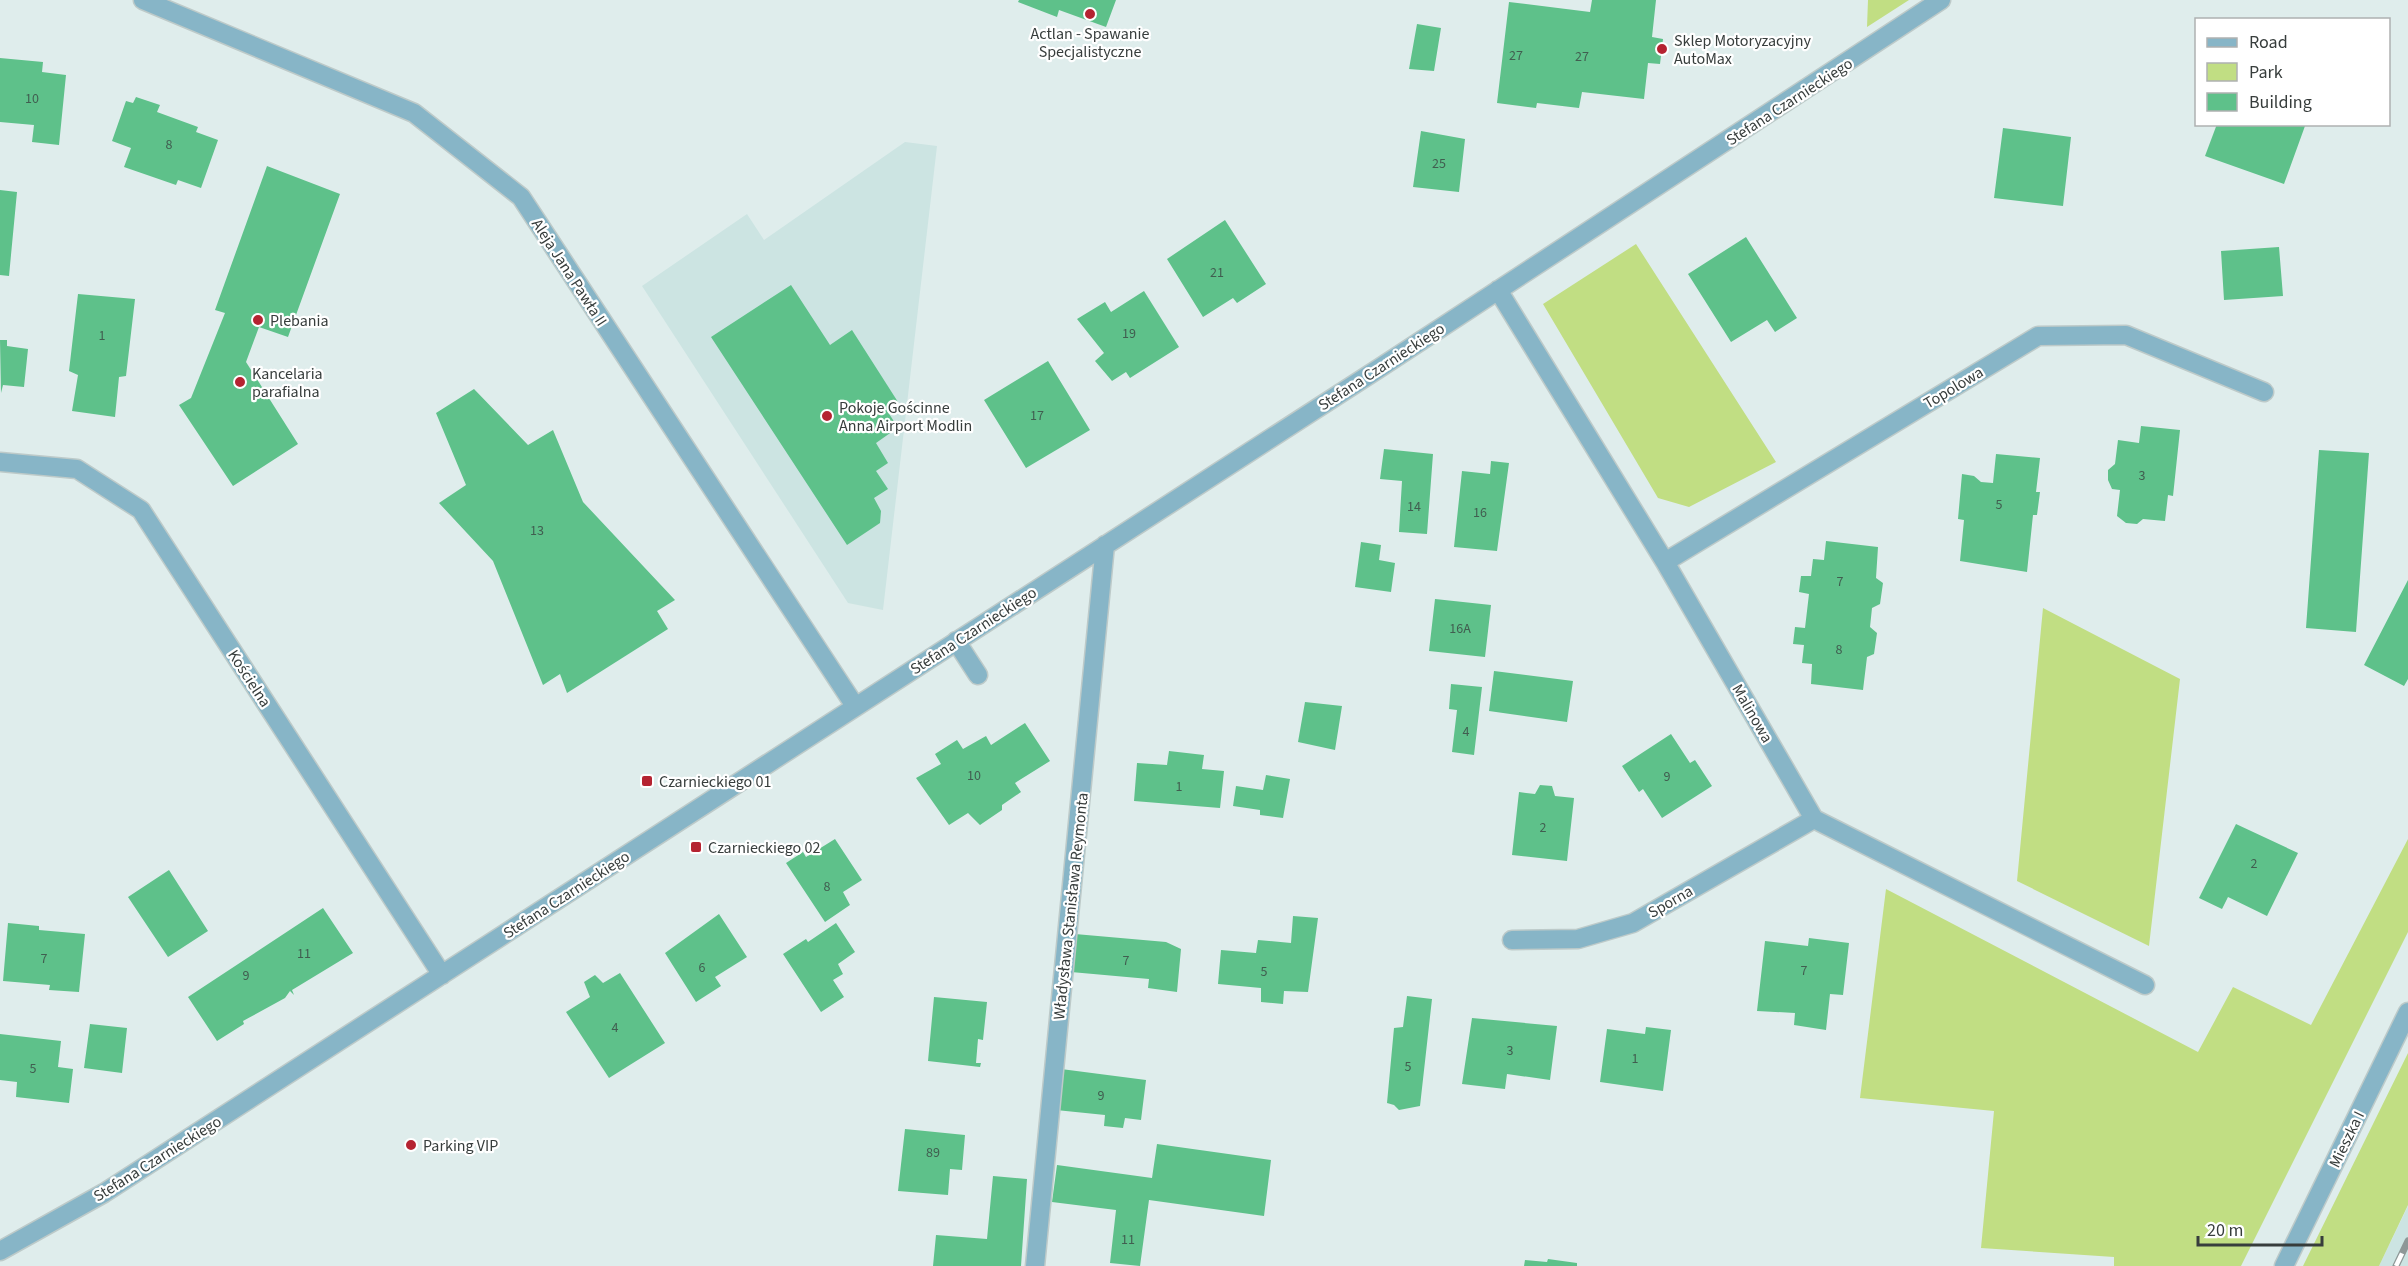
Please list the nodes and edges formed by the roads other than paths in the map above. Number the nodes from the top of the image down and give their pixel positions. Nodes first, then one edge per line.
1 (143, 0) edge
2 (1941, 0) edge
3 (1498, 290) junction
4 (2264, 392) dead end
5 (0, 462) edge
6 (1105, 545) junction
7 (1665, 562) junction
8 (956, 641) junction
9 (978, 675) dead end
10 (855, 706) junction
11 (1814, 819) junction
12 (1512, 940) dead end
13 (442, 975) junction
14 (2145, 985) dead end
15 (2408, 1012) edge
16 (0, 1251) edge
17 (1035, 1266) edge
18 (2284, 1266) edge

1 - 10 street, Aleja Jana Pawła II
2 - 3 street, Stefana Czarnieckiego
3 - 6 street, Stefana Czarnieckiego
3 - 7 street, Malinowa
4 - 7 street, Topolowa
5 - 13 street, Kościelna
6 - 8 street, Stefana Czarnieckiego
6 - 17 street, Władysława Stanisława Reymonta
7 - 11 street, Malinowa
8 - 9 street
8 - 10 street, Stefana Czarnieckiego
10 - 13 street, Stefana Czarnieckiego
11 - 12 street, Sporna
11 - 14 street
13 - 16 street, Stefana Czarnieckiego
15 - 18 street, Mieszka I

